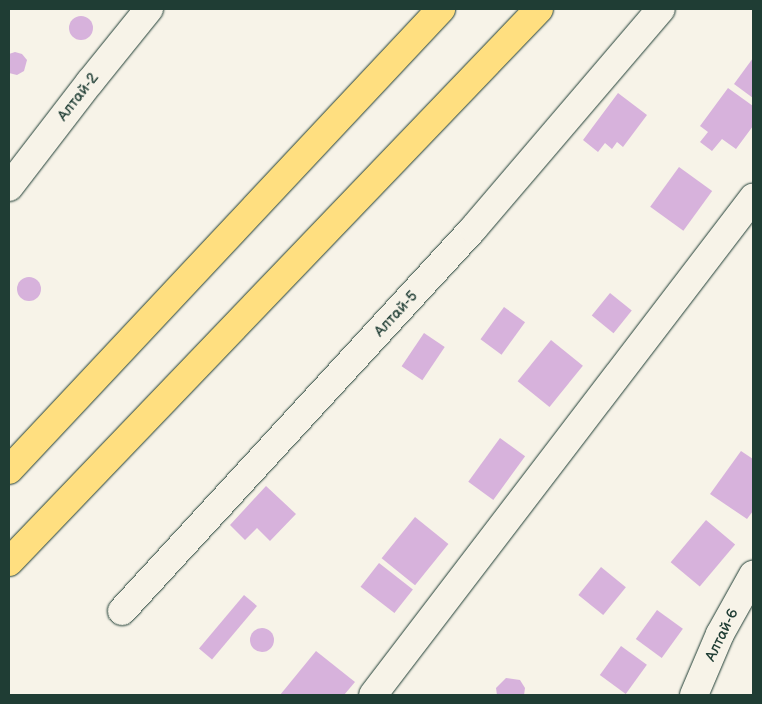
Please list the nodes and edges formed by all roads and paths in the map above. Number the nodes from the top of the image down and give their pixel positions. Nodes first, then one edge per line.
1 (149, 9) edge
2 (441, 9) edge
3 (540, 9) edge
4 (661, 9) edge
5 (9, 188) edge
6 (753, 198) edge
7 (9, 470) edge
8 (9, 562) edge
9 (753, 575) edge
10 (122, 611) dead end
11 (373, 695) edge
12 (694, 695) edge

1 - 5 street, Алтай-2
2 - 7 main road
3 - 8 main road
4 - 10 street, Алтай-5
6 - 11 street
9 - 12 street, Алтай-6

